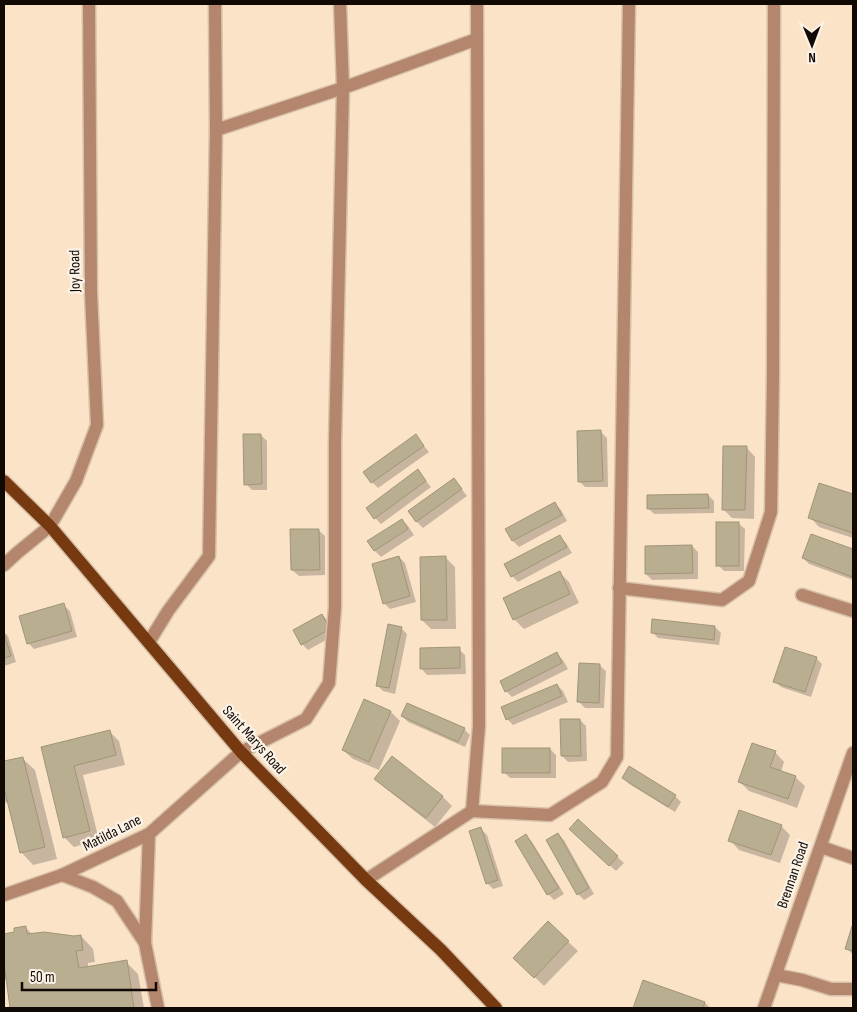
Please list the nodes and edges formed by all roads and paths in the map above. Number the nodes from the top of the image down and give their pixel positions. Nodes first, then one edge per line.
1 (89, 4) edge
2 (215, 4) edge
3 (340, 4) edge
4 (477, 4) edge
5 (629, 4) edge
6 (774, 4) edge
7 (477, 39) junction
8 (342, 88) junction
9 (216, 130) junction
10 (4, 481) edge
11 (50, 526) junction
12 (4, 565) edge
13 (619, 588) junction
14 (802, 595) dead end
15 (853, 611) edge
16 (149, 642) junction
17 (241, 752) junction
18 (853, 753) edge
19 (472, 811) junction
20 (148, 834) junction
21 (820, 847) junction
22 (853, 858) edge
23 (62, 875) junction
24 (366, 880) junction
25 (4, 895) edge
26 (145, 943) junction
27 (776, 975) junction
28 (853, 989) edge
29 (158, 1008) edge
30 (496, 1008) edge
31 (764, 1008) edge

1 - 11 street, Joy Road
2 - 9 street
3 - 8 street, Matilda Lane
4 - 7 street
5 - 13 street
6 - 13 street
7 - 8 street
7 - 19 street
8 - 9 street
8 - 17 street, Matilda Lane
9 - 16 street
10 - 11 main road, Saint Marys Road
11 - 12 street
11 - 16 main road, Saint Marys Road
13 - 19 street
14 - 15 street
16 - 17 main road, Saint Marys Road
17 - 20 street, Matilda Lane
17 - 24 main road, Saint Marys Road
18 - 21 street, Brennan Road
19 - 24 street
20 - 23 street, Matilda Lane
20 - 26 street
21 - 22 street
21 - 27 street, Brennan Road
23 - 25 street, Matilda Lane
23 - 26 street
24 - 30 main road, Saint Marys Road
26 - 29 street
27 - 28 street
27 - 31 street, Brennan Road

